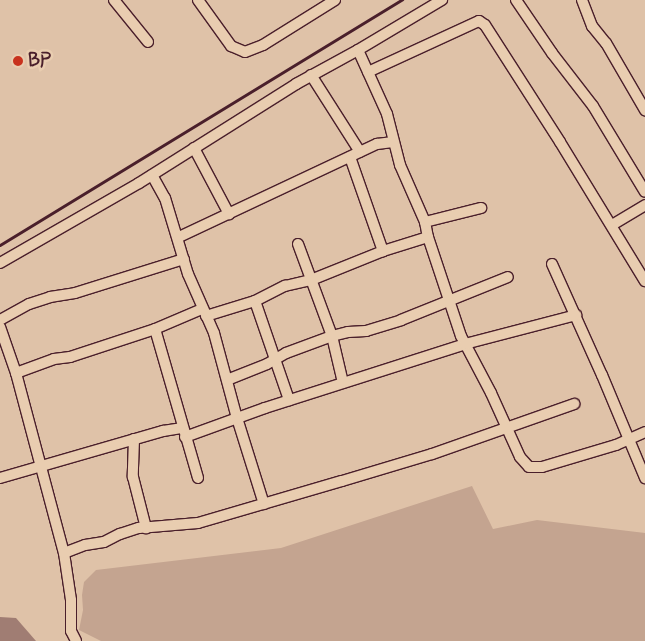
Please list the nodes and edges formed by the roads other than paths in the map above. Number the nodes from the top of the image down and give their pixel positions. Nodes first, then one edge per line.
1 (114, 0) edge
2 (198, 0) edge
3 (335, 0) edge
4 (442, 0) edge
5 (516, 0) edge
6 (582, 0) edge
7 (148, 42) dead end
8 (358, 50) junction
9 (368, 72) junction
10 (311, 75) junction
11 (645, 110) edge
12 (393, 142) junction
13 (194, 148) junction
14 (360, 152) junction
15 (350, 157) junction
16 (152, 175) junction
17 (645, 192) edge
18 (645, 205) edge
19 (481, 208) dead end
20 (229, 214) junction
21 (425, 222) junction
22 (612, 225) junction
23 (428, 237) junction
24 (179, 238) junction
25 (298, 244) dead end
26 (383, 251) junction
27 (184, 259) junction
28 (0, 263) edge
29 (552, 264) dead end
30 (508, 277) dead end
31 (311, 280) junction
32 (645, 281) edge
33 (448, 300) junction
34 (255, 301) junction
35 (204, 313) junction
36 (576, 315) junction
37 (0, 320) edge
38 (0, 327) edge
39 (155, 329) junction
40 (332, 336) junction
41 (3, 344) edge
42 (465, 344) junction
43 (276, 359) junction
44 (16, 373) junction
45 (227, 380) junction
46 (343, 383) junction
47 (289, 400) junction
48 (574, 404) dead end
49 (237, 418) junction
50 (506, 426) junction
51 (184, 432) junction
52 (645, 432) edge
53 (134, 439) junction
54 (630, 439) junction
55 (41, 467) junction
56 (0, 478) edge
57 (198, 478) dead end
58 (645, 478) edge
59 (264, 504) junction
60 (146, 528) junction
61 (64, 553) junction
62 (76, 641) edge

1 - 7 street
2 - 3 street
4 - 8 street
5 - 17 street
6 - 11 street
8 - 9 street
8 - 10 street
9 - 12 street
9 - 22 street
10 - 13 street
10 - 14 street
12 - 14 street
12 - 21 street
13 - 16 street
13 - 20 street
14 - 15 street
15 - 20 street
15 - 26 street
16 - 24 street
16 - 28 street
18 - 22 street
19 - 21 street
20 - 24 street
21 - 23 street
22 - 32 street
23 - 26 street
23 - 33 street
24 - 27 street
25 - 31 street
26 - 31 street
27 - 35 street
27 - 37 street
29 - 36 street
30 - 33 street
31 - 34 street
31 - 40 street
33 - 40 street
33 - 42 street
34 - 35 street
34 - 43 street
35 - 39 street
35 - 45 street
36 - 42 street
36 - 54 street
38 - 41 street
39 - 44 street
39 - 51 street
40 - 43 street
40 - 46 street
41 - 44 street
42 - 46 street
42 - 50 street
43 - 45 street
43 - 47 street
44 - 55 street
45 - 49 street
46 - 47 street
47 - 49 street
48 - 50 street
49 - 51 street
49 - 59 street
50 - 54 street
50 - 59 street
51 - 53 street
51 - 57 street
52 - 54 street
53 - 55 street
53 - 60 street
54 - 58 street
55 - 56 street
55 - 61 street
59 - 60 street
60 - 61 street
61 - 62 street

